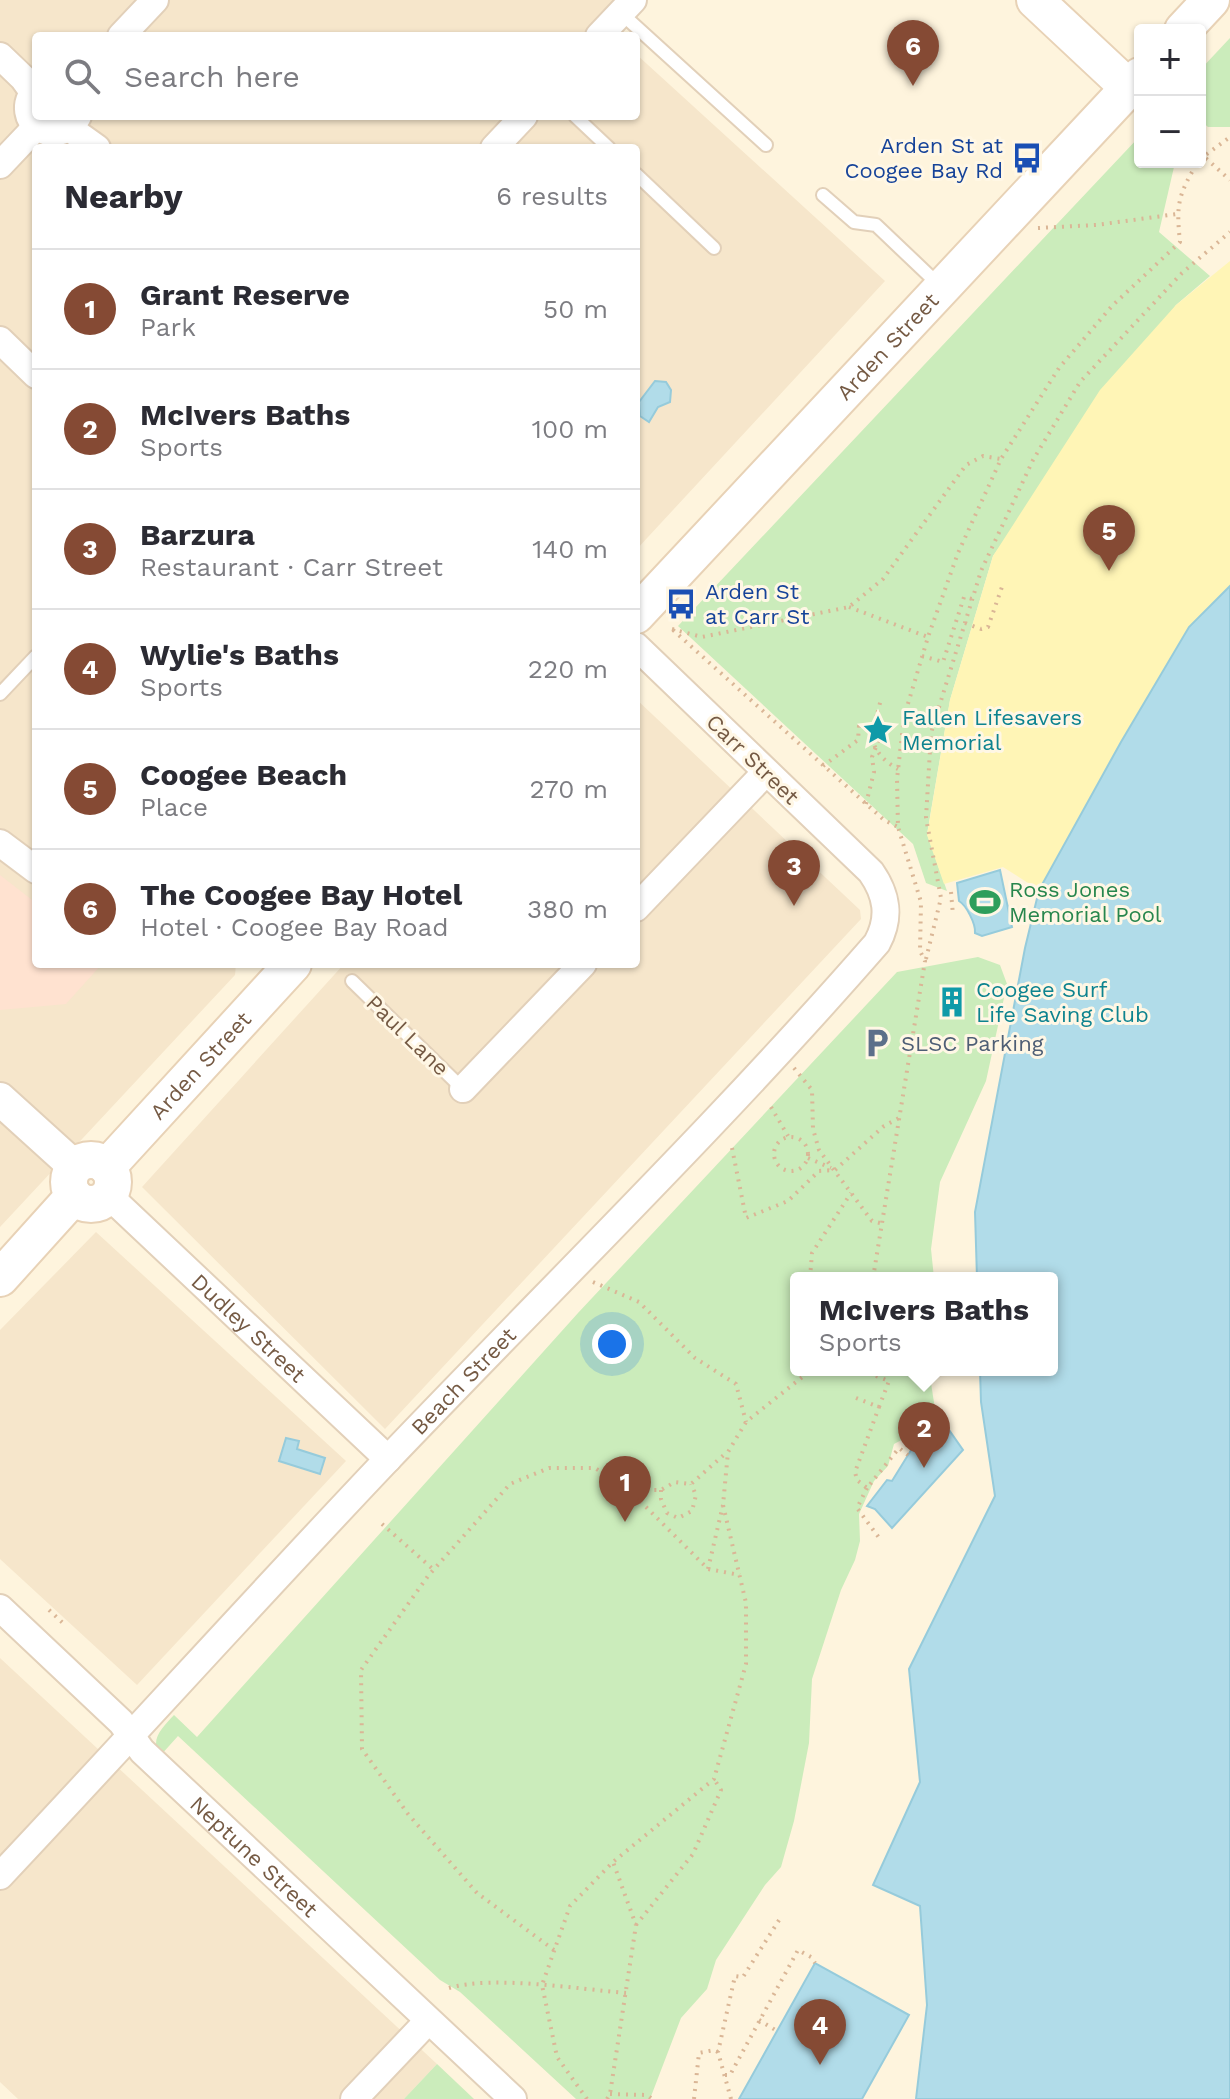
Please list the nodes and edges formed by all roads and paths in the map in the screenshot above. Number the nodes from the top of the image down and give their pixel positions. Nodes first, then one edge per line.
1 (155, 0) edge
2 (1035, 0) edge
3 (1211, 0) edge
4 (627, 6) edge
5 (1189, 24) edge
6 (125, 32) edge
7 (603, 32) edge
8 (0, 56) edge
9 (1134, 81) edge
10 (1134, 83) edge
11 (32, 88) edge
12 (32, 95) edge
13 (520, 120) edge
14 (579, 120) edge
15 (73, 122) edge
16 (36, 127) junction
17 (1230, 137) edge
18 (93, 144) edge
19 (498, 144) edge
20 (605, 144) edge
21 (766, 145) dead end
22 (1206, 153) edge
23 (1206, 162) edge
24 (0, 165) edge
25 (1194, 168) edge
26 (640, 178) edge
27 (1230, 180) edge
28 (823, 195) dead end
29 (1177, 214) junction
30 (1038, 228) dead end
31 (1230, 232) edge
32 (714, 248) dead end
33 (942, 288) junction
34 (0, 340) edge
35 (32, 371) edge
36 (1001, 459) junction
37 (1003, 584) dead end
38 (972, 599) junction
39 (849, 607) junction
40 (640, 611) edge
41 (965, 623) junction
42 (928, 637) junction
43 (640, 650) edge
44 (922, 656) junction
45 (32, 660) edge
46 (0, 694) edge
47 (881, 699) dead end
48 (877, 715) junction
49 (870, 729) junction
50 (875, 745) junction
51 (823, 766) junction
52 (898, 769) junction
53 (766, 772) junction
54 (866, 804) junction
55 (898, 827) junction
56 (0, 843) edge
57 (32, 867) edge
58 (871, 872) joint
59 (951, 892) dead end
60 (640, 904) edge
61 (953, 915) dead end
62 (925, 961) junction
63 (286, 968) edge
64 (579, 968) edge
65 (352, 981) dead end
66 (781, 1049) junction
67 (463, 1089) joint
68 (0, 1099) edge
69 (771, 1107) dead end
70 (901, 1117) junction
71 (788, 1136) junction
72 (732, 1148) dead end
73 (808, 1158) junction
74 (835, 1170) junction
75 (91, 1182) junction
76 (851, 1193) junction
77 (884, 1224) junction
78 (570, 1272) junction
79 (810, 1272) edge
80 (874, 1272) edge
81 (0, 1278) edge
82 (804, 1376) edge
83 (876, 1376) edge
84 (856, 1398) dead end
85 (879, 1407) junction
86 (746, 1422) junction
87 (728, 1452) junction
88 (908, 1455) dead end
89 (388, 1459) junction
90 (691, 1484) junction
91 (867, 1488) junction
92 (629, 1490) junction
93 (661, 1490) junction
94 (723, 1505) junction
95 (667, 1513) junction
96 (659, 1520) junction
97 (382, 1524) dead end
98 (880, 1539) dead end
99 (708, 1569) junction
100 (434, 1570) junction
101 (740, 1575) junction
102 (0, 1608) edge
103 (49, 1610) dead end
104 (65, 1625) dead end
105 (131, 1737) junction
106 (714, 1779) junction
107 (613, 1862) junction
108 (0, 1876) edge
109 (781, 1917) dead end
110 (636, 1925) junction
111 (554, 1950) junction
112 (815, 1963) dead end
113 (542, 1985) junction
114 (449, 1988) dead end
115 (626, 1993) junction
116 (759, 2020) junction
117 (428, 2021) junction
118 (777, 2031) dead end
119 (718, 2052) junction
120 (725, 2075) junction
121 (608, 2097) edge
122 (354, 2099) edge
123 (513, 2099) edge
124 (587, 2099) edge
125 (652, 2099) edge
126 (694, 2099) edge
127 (731, 2099) edge

1 - 6 street
2 - 9 main road
3 - 5 main road
4 - 7 street
4 - 21 lane
8 - 11 street
10 - 33 main road, Arden Street
12 - 16 street
13 - 19 street
14 - 20 lane
15 - 16 street
15 - 18 street
16 - 24 street
17 - 22 path
23 - 27 path
25 - 29 path
26 - 32 lane
28 - 33 lane
29 - 30 path
29 - 36 path
31 - 38 path
33 - 40 main road, Arden Street
34 - 35 street
36 - 39 path
36 - 42 path
37 - 41 path
38 - 41 path
38 - 44 path
39 - 42 path
39 - 51 path
41 - 62 path
42 - 44 path
43 - 53 street, Carr Street
44 - 52 path
45 - 46 lane
47 - 48 path
48 - 49 path
48 - 50 path
49 - 50 path
49 - 51 path
50 - 52 path
50 - 54 path
51 - 54 path
52 - 55 path
53 - 58 street, Carr Street
53 - 60 street
54 - 55 path
55 - 62 path
56 - 57 street
58 - 66 street, Beach Street
59 - 61 path
62 - 70 path
63 - 75 main road, Arden Street
64 - 67 street
65 - 67 lane, Paul Lane
66 - 74 path
66 - 78 street, Beach Street
68 - 75 street, Dudley Street
69 - 71 path
70 - 74 path
70 - 77 path
71 - 73 path
71 - 73 path
72 - 74 path
73 - 74 path
74 - 76 path
75 - 81 main road, Arden Street
75 - 89 street, Dudley Street
76 - 77 path
76 - 79 path
77 - 80 path
78 - 86 path
78 - 89 street, Beach Street
82 - 86 path
83 - 85 path
84 - 85 path
85 - 91 path
86 - 87 path
87 - 90 path
87 - 94 path
88 - 91 path
89 - 105 street, Beach Street
90 - 93 path
90 - 95 path
91 - 98 path
92 - 93 path
92 - 96 path
92 - 100 path
93 - 95 path
94 - 99 path
94 - 101 path
95 - 96 path
96 - 99 path
97 - 100 path
99 - 101 path
100 - 111 path
101 - 106 path
102 - 105 street, Neptune Street
103 - 104 path
105 - 108 street, Beach Street
105 - 117 street, Neptune Street
106 - 107 path
106 - 110 path
107 - 110 path
107 - 111 path
109 - 119 path
110 - 115 path
111 - 113 path
112 - 116 path
113 - 114 path
113 - 115 path
113 - 124 path
115 - 121 path
116 - 118 path
116 - 120 path
117 - 122 street
117 - 123 street, Neptune Street
119 - 120 path
119 - 126 path
120 - 127 path
121 - 125 path

